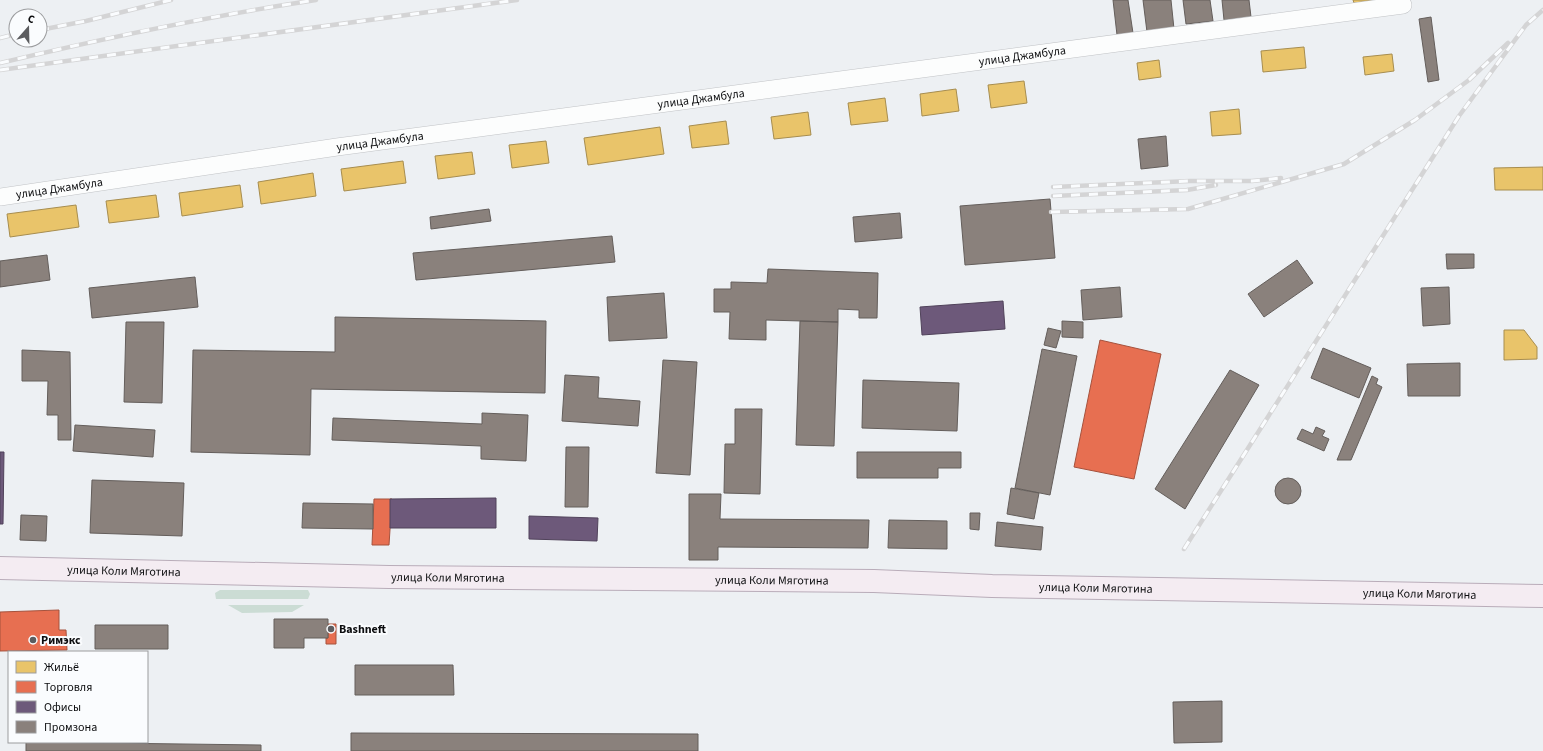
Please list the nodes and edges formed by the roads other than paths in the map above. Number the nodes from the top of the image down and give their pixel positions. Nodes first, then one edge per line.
1 (1403, 4) dead end
2 (0, 197) edge
3 (0, 568) edge
4 (1543, 596) edge

1 - 2 street, улица Джамбула
3 - 4 main road, улица Коли Мяготина

